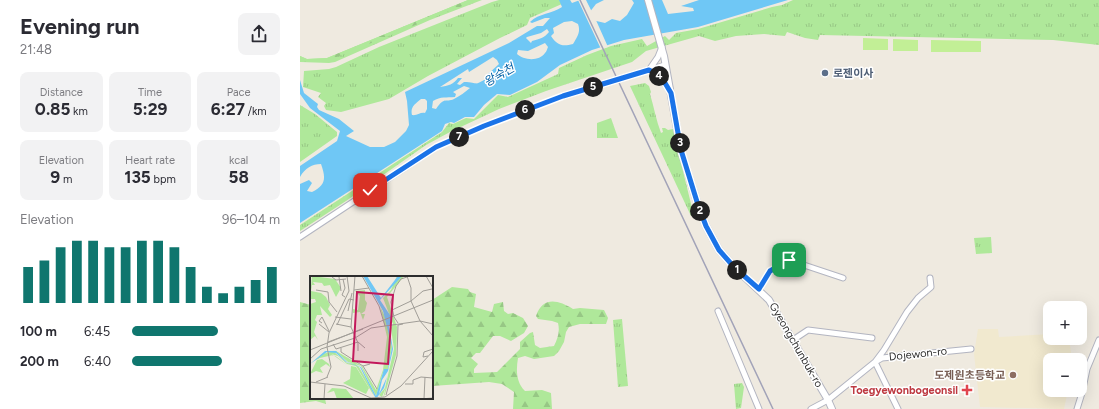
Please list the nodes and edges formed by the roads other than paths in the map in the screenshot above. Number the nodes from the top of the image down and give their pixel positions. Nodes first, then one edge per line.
1 (648, 0) edge
2 (662, 47) junction
3 (666, 65) junction
4 (649, 70) junction
5 (671, 93) junction
6 (300, 237) edge
7 (843, 278) dead end
8 (930, 278) dead end
9 (759, 289) junction
10 (718, 311) dead end
11 (872, 338) dead end
12 (792, 340) junction
13 (1099, 340) edge
14 (971, 349) dead end
15 (875, 362) junction
16 (828, 400) junction
17 (759, 409) edge
18 (811, 409) edge
19 (832, 409) edge
20 (898, 409) edge
21 (1077, 409) edge

1 - 2 street, Gyeongchunbuk-ro
2 - 3 street, Gyeongchunbuk-ro
2 - 4 street
3 - 4 street
3 - 5 street, Gyeongchunbuk-ro
4 - 5 street
4 - 6 street
5 - 9 street, Gyeongchunbuk-ro
7 - 9 street
8 - 15 street
9 - 12 street, Gyeongchunbuk-ro
10 - 17 street
11 - 12 street
12 - 16 street, Gyeongchunbuk-ro
13 - 21 street
14 - 15 street, Dojewon-ro
15 - 16 street, Dojewon-ro
15 - 20 street
16 - 18 street, Dojewon-ro
16 - 19 street, Gyeongchunbuk-ro

